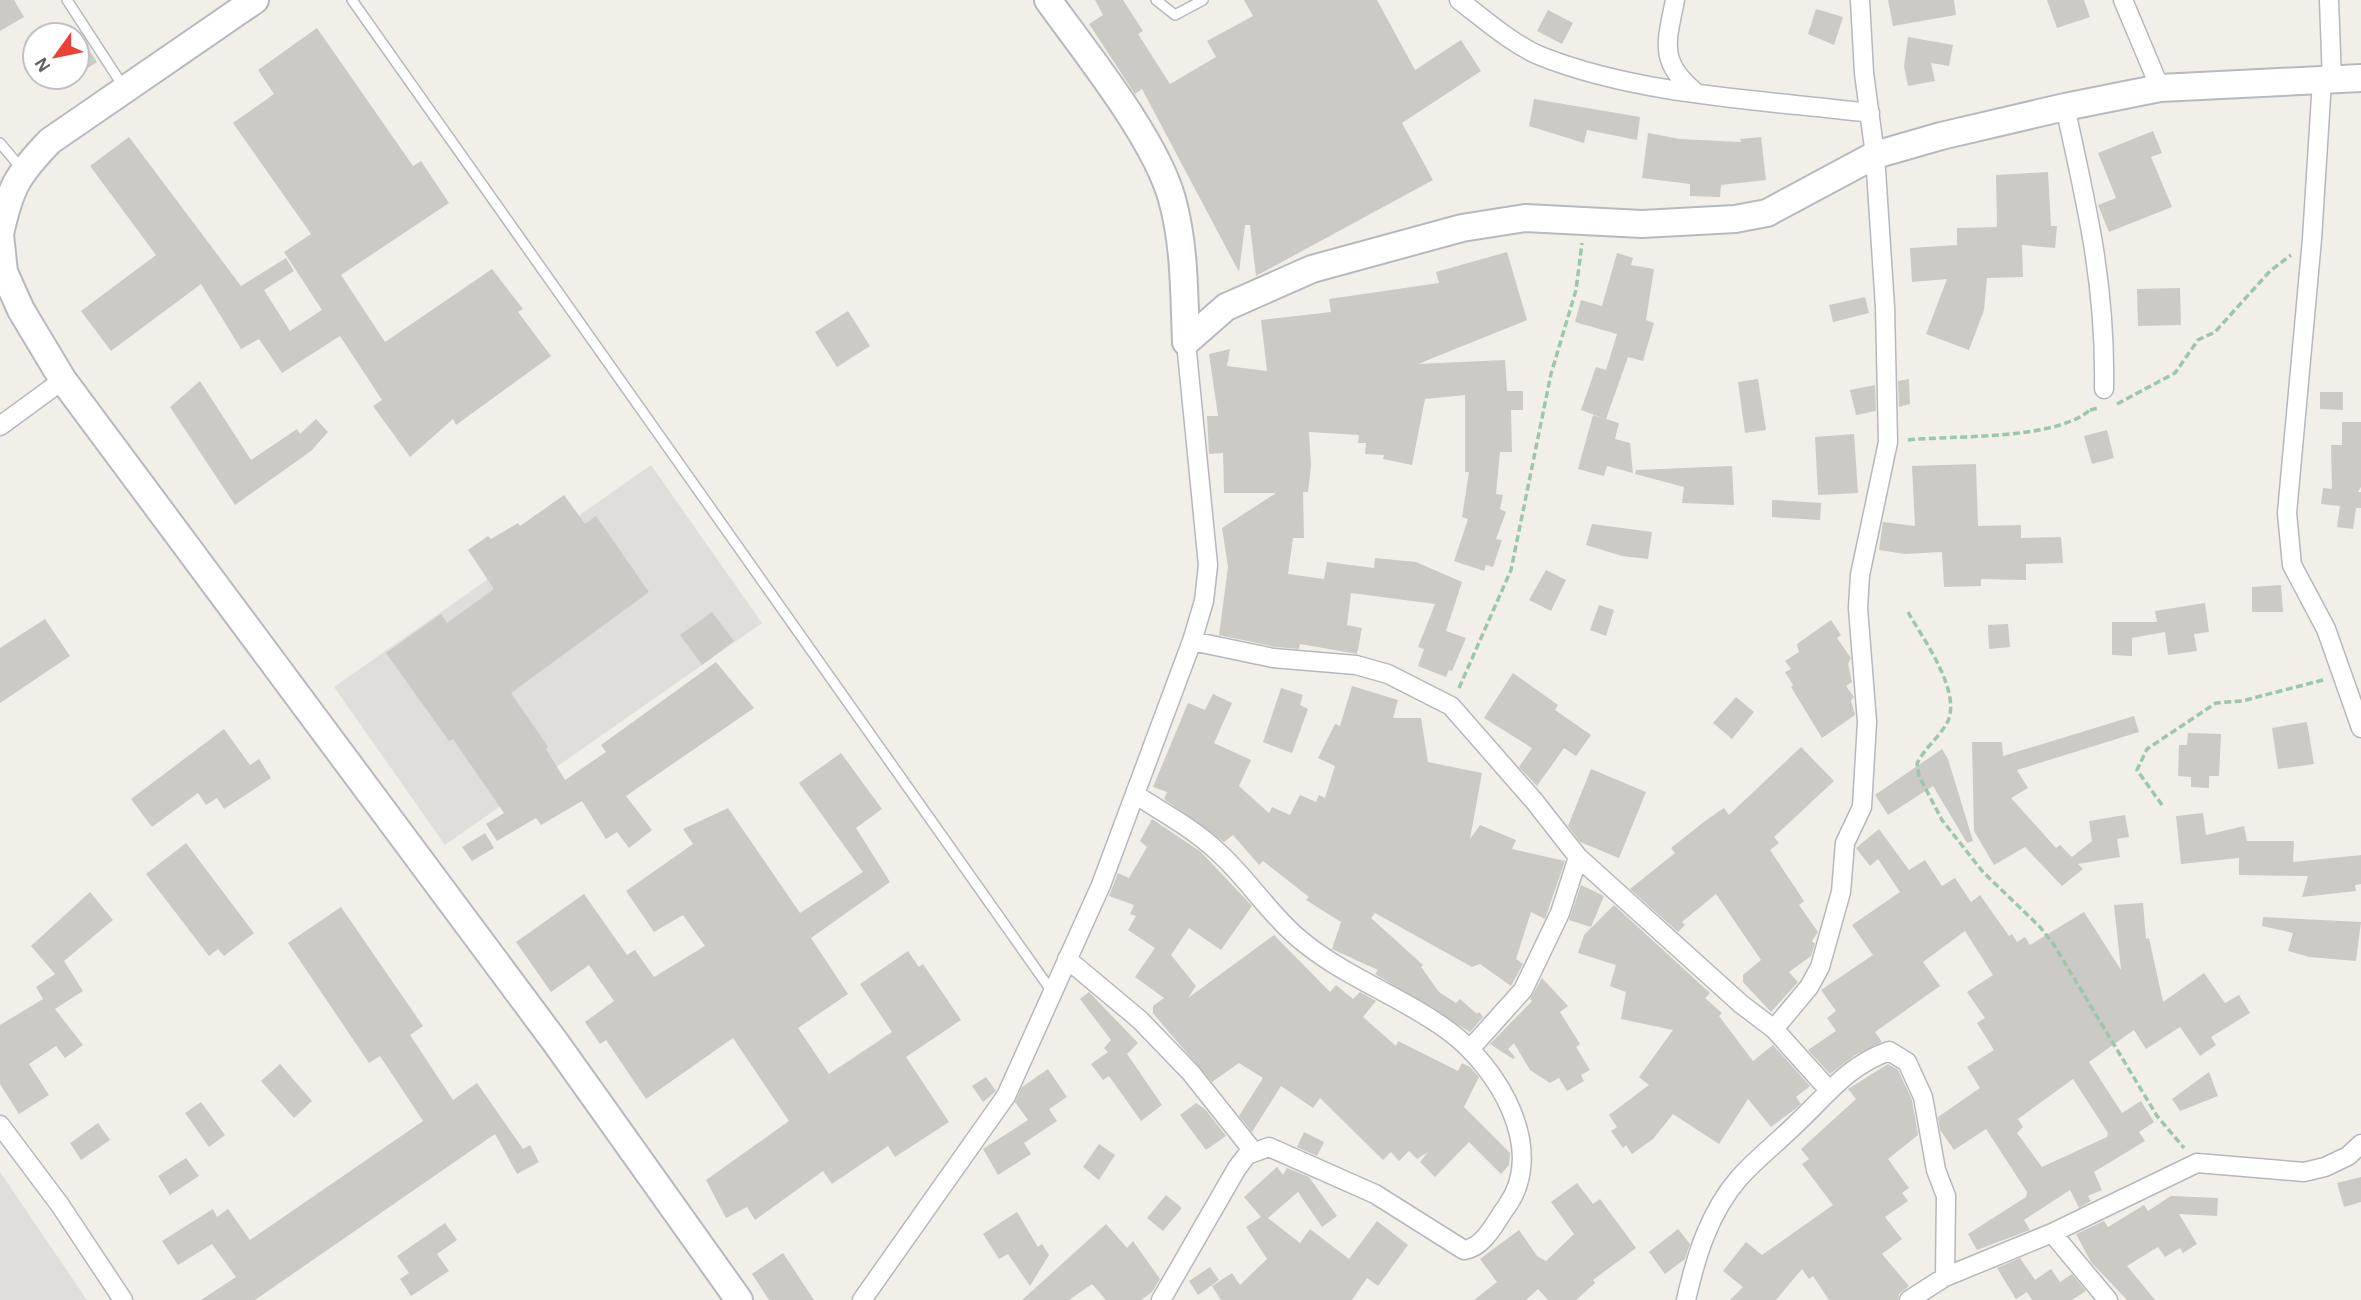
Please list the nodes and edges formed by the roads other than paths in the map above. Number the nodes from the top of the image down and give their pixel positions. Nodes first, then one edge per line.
1 (67, 0) edge
2 (255, 0) edge
3 (352, 0) edge
4 (1048, 0) edge
5 (1156, 0) edge
6 (1203, 0) edge
7 (1460, 0) edge
8 (1675, 0) edge
9 (1860, 0) edge
10 (2123, 0) edge
11 (2329, 0) edge
12 (2361, 78) edge
13 (2327, 81) junction
14 (124, 88) junction
15 (2160, 88) junction
16 (1694, 91) junction
17 (2065, 107) junction
18 (1870, 113) junction
19 (0, 143) edge
20 (1875, 155) junction
21 (22, 170) junction
22 (0, 234) edge
23 (1186, 342) junction
24 (63, 380) junction
25 (2104, 388) road end
26 (0, 426) edge
27 (1192, 641) junction
28 (2361, 728) edge
29 (1136, 795) junction
30 (1578, 858) junction
31 (1067, 959) junction
32 (1054, 994) junction
33 (1774, 1028) junction
34 (1470, 1049) junction
35 (1828, 1089) junction
36 (0, 1125) edge
37 (2361, 1144) edge
38 (1253, 1151) junction
39 (2052, 1233) junction
40 (1945, 1277) junction
41 (123, 1300) edge
42 (739, 1300) edge
43 (862, 1300) edge
44 (1161, 1300) edge
45 (1686, 1300) edge
46 (1909, 1300) edge
47 (2108, 1300) edge

1 - 14 lane
2 - 14 street
3 - 32 lane
4 - 23 street
5 - 6 lane
7 - 16 street
8 - 16 street
9 - 18 street
10 - 15 street
11 - 13 street
12 - 13 street
13 - 15 street
13 - 28 street
14 - 21 street
15 - 17 street
16 - 18 street
17 - 20 street
17 - 25 street
18 - 20 street
19 - 21 lane
20 - 23 street
20 - 33 street
21 - 22 street
22 - 24 street
23 - 27 street
24 - 26 street
24 - 42 street
27 - 29 street
27 - 30 street
29 - 31 street
29 - 34 street
30 - 33 street
30 - 34 street
31 - 32 street
31 - 38 street
32 - 43 street
33 - 35 street
34 - 38 street
35 - 40 street
35 - 45 street
36 - 41 street
37 - 39 street
38 - 44 street
39 - 40 street
39 - 47 street
40 - 46 street

